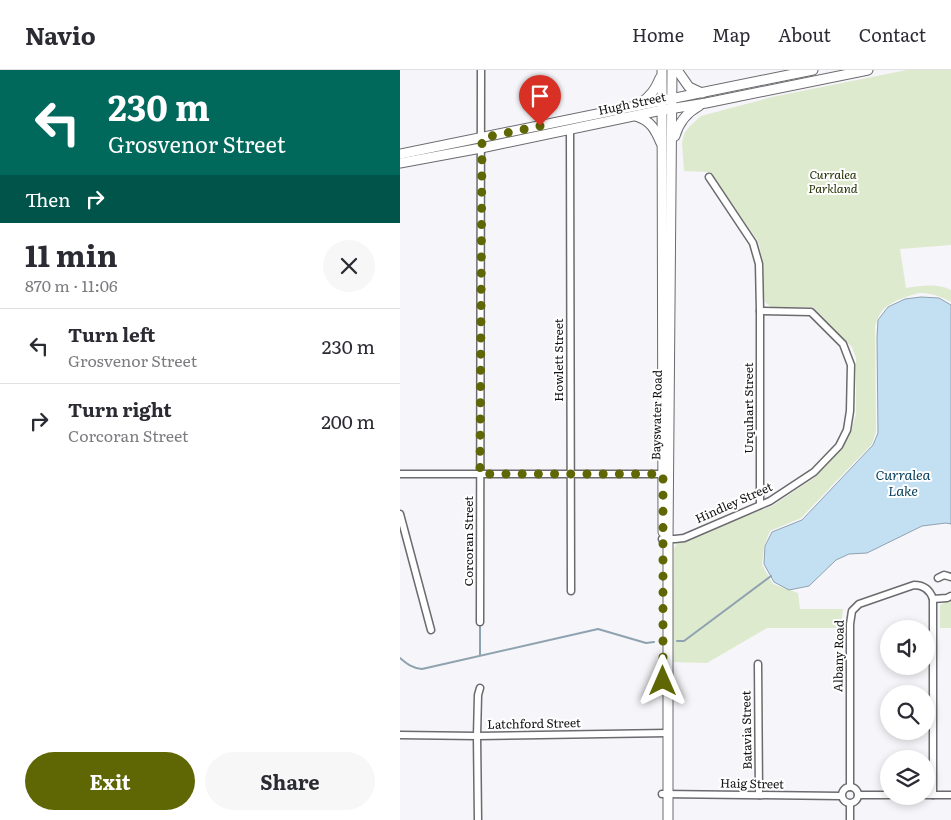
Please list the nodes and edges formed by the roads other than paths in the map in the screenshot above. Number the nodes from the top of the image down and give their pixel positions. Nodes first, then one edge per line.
1 (481, 70) edge
2 (672, 70) edge
3 (677, 70) edge
4 (813, 70) edge
5 (868, 70) edge
6 (662, 72) edge
7 (702, 93) junction
8 (672, 99) junction
9 (706, 103) junction
10 (662, 106) junction
11 (672, 108) junction
12 (637, 111) junction
13 (570, 130) junction
14 (482, 138) junction
15 (662, 146) junction
16 (672, 147) junction
17 (482, 148) junction
18 (400, 154) edge
19 (400, 164) edge
20 (709, 177) dead end
21 (760, 311) junction
22 (400, 474) edge
23 (480, 474) junction
24 (571, 474) junction
25 (666, 474) junction
26 (760, 506) junction
27 (400, 514) edge
28 (666, 539) junction
29 (951, 577) edge
30 (938, 578) dead end
31 (571, 591) dead end
32 (951, 596) edge
33 (933, 600) junction
34 (480, 622) dead end
35 (431, 630) dead end
36 (758, 664) dead end
37 (480, 688) dead end
38 (665, 733) junction
39 (400, 735) edge
40 (477, 736) junction
41 (931, 750) edge
42 (850, 787) junction
43 (665, 794) junction
44 (759, 795) junction
45 (858, 795) junction
46 (880, 795) edge
47 (935, 795) edge
48 (841, 796) junction
49 (951, 796) edge
50 (850, 804) junction
51 (478, 820) edge
52 (662, 820) edge
53 (668, 820) edge
54 (850, 820) edge

1 - 14 street, Corcoran Street
2 - 8 main road, Bayswater Road
3 - 7 main road
4 - 7 main road, Hugh Street
5 - 9 main road, Hugh Street
6 - 10 main road, Bayswater Road
6 - 12 main road
7 - 8 main road, Hugh Street
8 - 10 main road, Hugh Street
8 - 11 main road, Bayswater Road
9 - 11 main road, Hugh Street
9 - 16 main road
10 - 11 main road, Hugh Street
10 - 12 main road, Hugh Street
10 - 15 main road, Bayswater Road
11 - 16 main road, Bayswater Road
12 - 13 main road, Hugh Street
12 - 14 main road, Hugh Street
12 - 15 main road
13 - 17 main road, Hugh Street
13 - 24 street, Howlett Street
14 - 17 street, Corcoran Street
14 - 18 main road, Hugh Street
15 - 25 main road, Bayswater Road
16 - 25 main road, Bayswater Road
17 - 19 main road, Hugh Street
17 - 23 street, Corcoran Street
20 - 21 street
21 - 26 street, Urquhart Street
21 - 26 street, Hindley Street
22 - 23 street
23 - 24 street
23 - 34 street, Corcoran Street
24 - 25 street
24 - 31 street, Howlett Street
25 - 28 main road, Bayswater Road
26 - 28 street, Hindley Street
27 - 35 street
28 - 38 main road, Bayswater Road
29 - 30 street
32 - 33 street
33 - 41 street
33 - 42 street, Albany Road
36 - 44 street, Batavia Street
37 - 40 street
38 - 40 street, Latchford Street
38 - 43 main road, Bayswater Road
39 - 40 street, Latchford Street
40 - 51 street
42 - 45 street
42 - 48 street
43 - 44 street, Haig Street
43 - 52 main road, Bayswater Road
43 - 53 main road, Bayswater Road
44 - 48 street, Haig Street
45 - 46 street
45 - 50 street
47 - 49 street
48 - 50 street
50 - 54 street

